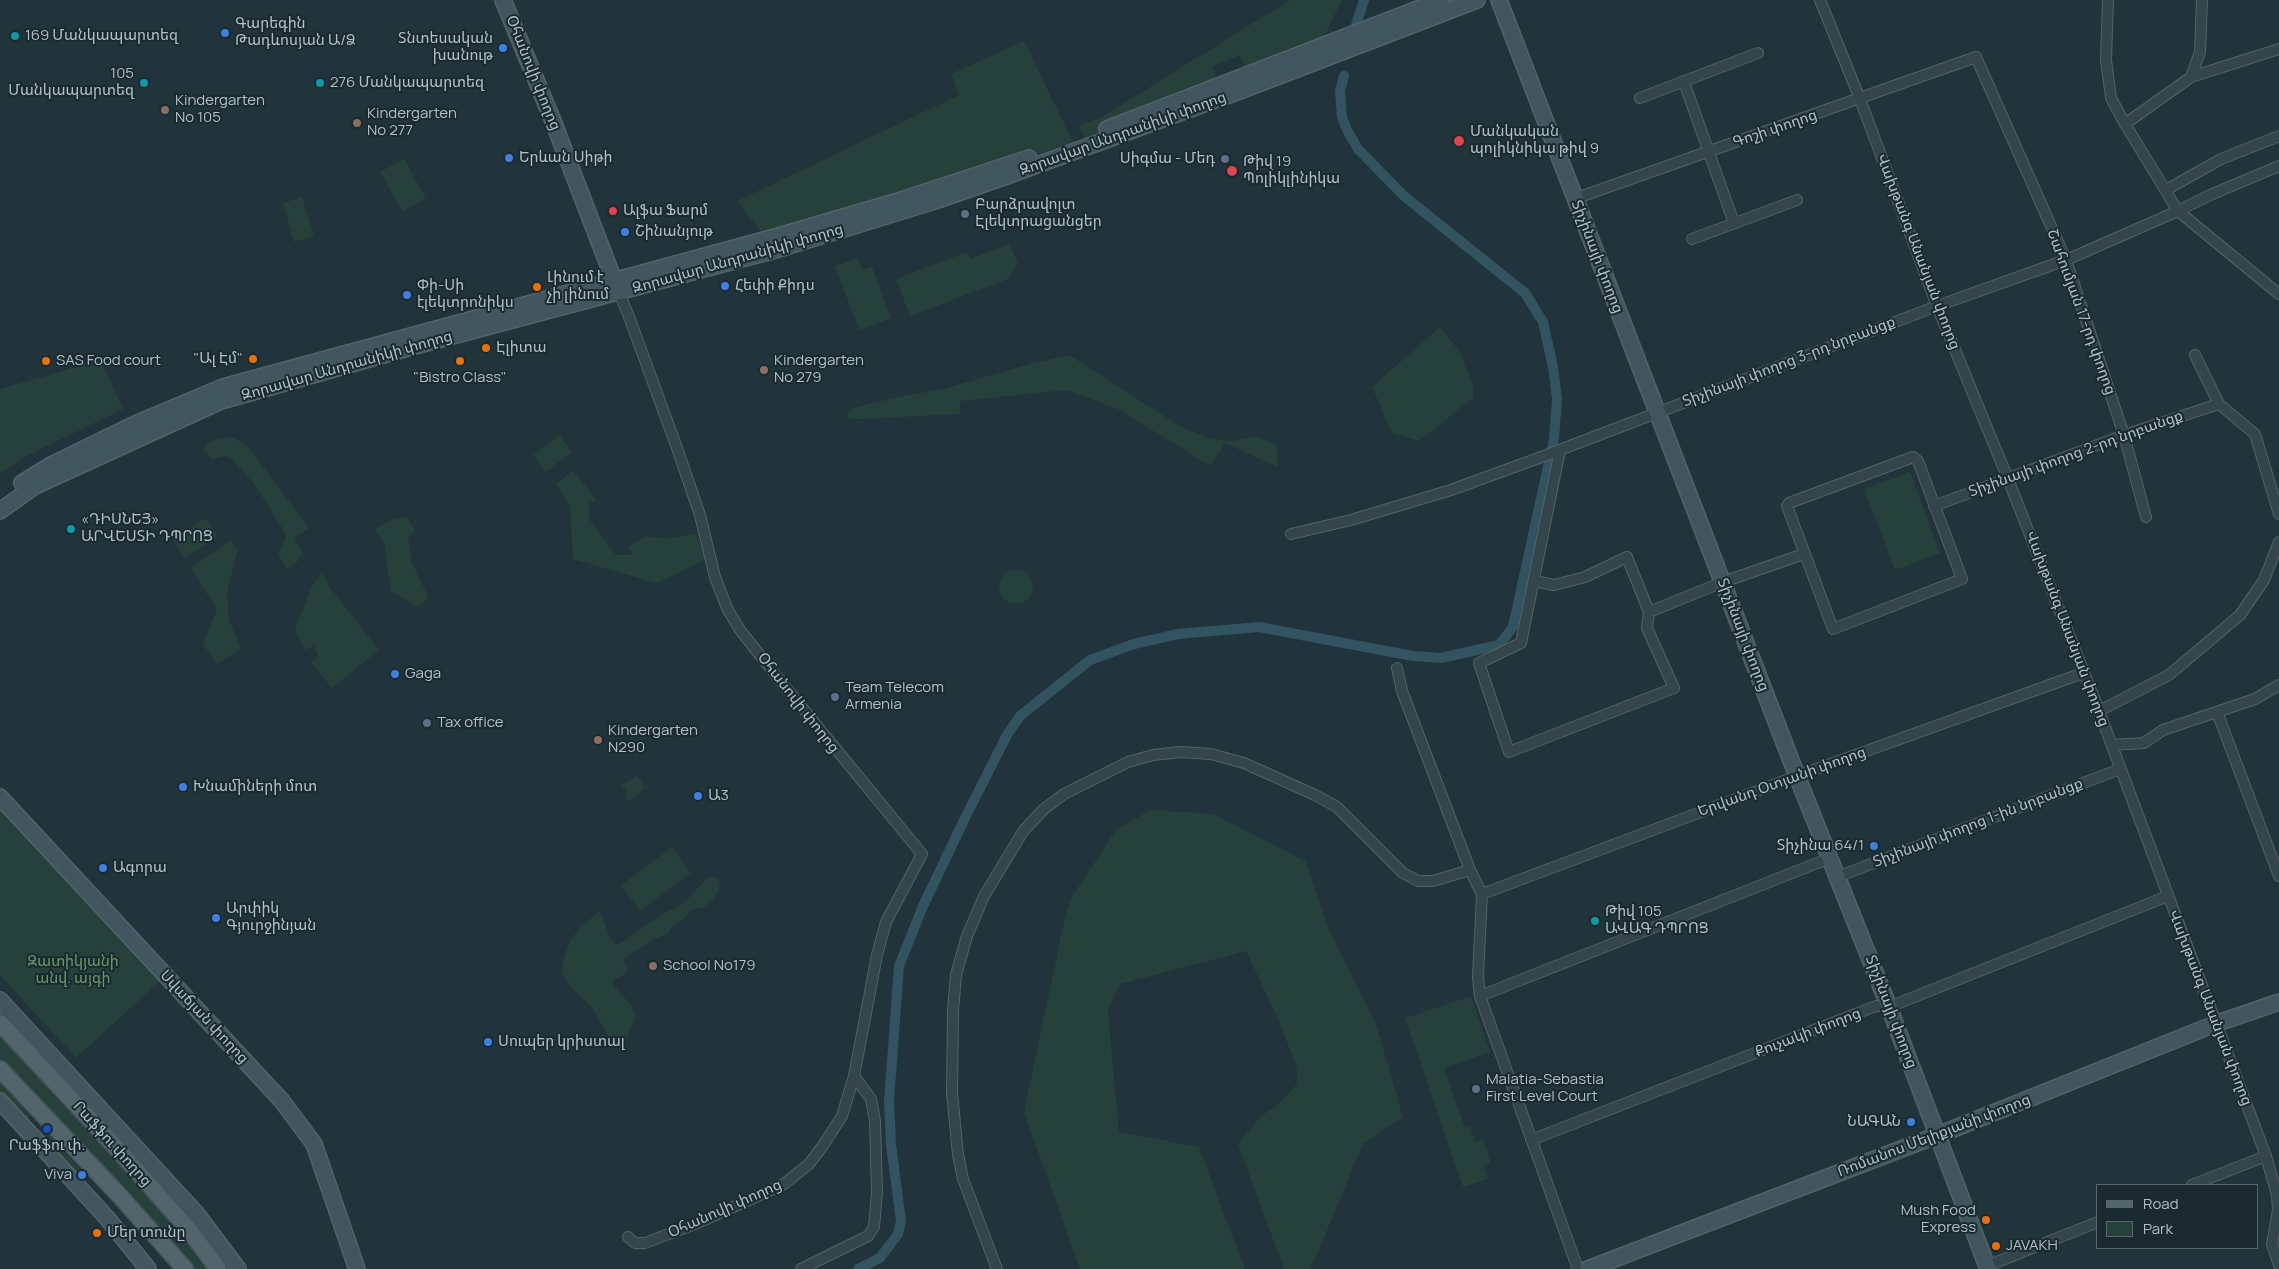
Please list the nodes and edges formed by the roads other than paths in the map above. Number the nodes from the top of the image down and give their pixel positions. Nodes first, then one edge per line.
1 (503, 0) edge
2 (510, 0) edge
3 (1442, 0) edge
4 (1477, 0) edge
5 (1499, 0) edge
6 (1820, 0) edge
7 (2108, 0) edge
8 (2202, 0) edge
9 (2279, 49) edge
10 (1758, 53) dead end
11 (1976, 57) joint
12 (2191, 77) junction
13 (1684, 82) junction
14 (1640, 98) dead end
15 (1860, 99) junction
16 (2125, 124) junction
17 (2279, 136) edge
18 (1084, 143) junction
19 (1708, 152) junction
20 (2279, 166) edge
21 (2166, 190) junction
22 (1574, 199) junction
23 (1797, 200) dead end
24 (2178, 211) junction
25 (1734, 223) junction
26 (1692, 239) dead end
27 (2066, 260) junction
28 (619, 287) junction
29 (2279, 294) edge
30 (1937, 306) junction
31 (2195, 355) dead end
32 (2218, 404) junction
33 (1657, 412) junction
34 (2124, 435) junction
35 (1560, 450) junction
36 (2008, 479) junction
37 (0, 499) edge
38 (1934, 506) junction
39 (0, 511) edge
40 (2279, 514) edge
41 (2146, 517) dead end
42 (1291, 534) dead end
43 (2279, 542) edge
44 (1804, 554) junction
45 (1534, 582) junction
46 (1723, 582) junction
47 (1649, 612) junction
48 (1397, 668) dead end
49 (2084, 673) junction
50 (2279, 685) edge
51 (2099, 711) junction
52 (2216, 712) junction
53 (2112, 745) junction
54 (2120, 769) junction
55 (1797, 776) junction
56 (0, 797) edge
57 (1830, 858) junction
58 (1470, 870) junction
59 (2279, 876) edge
60 (1837, 877) junction
61 (1482, 894) junction
62 (2168, 896) junction
63 (1480, 996) junction
64 (0, 1000) edge
65 (2279, 1002) edge
66 (1889, 1007) junction
67 (0, 1023) edge
68 (2215, 1024) junction
69 (0, 1069) edge
70 (854, 1076) junction
71 (0, 1101) edge
72 (1938, 1135) junction
73 (1531, 1140) junction
74 (2266, 1156) junction
75 (2195, 1184) edge
76 (2096, 1223) edge
77 (628, 1237) dead end
78 (2279, 1265) edge
79 (1988, 1267) edge
80 (148, 1269) edge
81 (185, 1269) edge
82 (218, 1269) edge
83 (238, 1269) edge
84 (357, 1269) edge
85 (801, 1269) edge
86 (997, 1269) edge
87 (1578, 1269) edge
88 (1588, 1269) edge

1 - 28 main road, Օհանովի փողոց
2 - 28 main road, Օհանովի փողոց
3 - 18 main road, Զորավար Անդրանիկի փողոց
4 - 18 main road, Զորավար Անդրանիկի փողոց
5 - 22 main road, Տիչինայի փողոց
6 - 15 street, Վախթանգ Անանյան փողոց
7 - 16 street
8 - 12 street
9 - 12 street
10 - 13 street
11 - 15 street, Գոշի փողոց
11 - 27 street, Շահումյան 17-րդ փողոց
12 - 16 street
13 - 14 street
13 - 19 street
15 - 19 street, Գոշի փողոց
15 - 30 street, Վախթանգ Անանյան փողոց
16 - 21 street
17 - 21 street
18 - 28 main road, Զորավար Անդրանիկի փողոց
19 - 22 street, Գոշի փողոց
19 - 25 street
20 - 24 street, Տիչինայի փողոց 3-րդ նրբանցք
21 - 24 street
22 - 33 main road, Տիչինայի փողոց
23 - 25 street
24 - 27 street, Տիչինայի փողոց 3-րդ նրբանցք
24 - 29 street
25 - 26 street
27 - 30 street, Տիչինայի փողոց 3-րդ նրբանցք
27 - 34 street, Շահումյան 17-րդ փողոց
28 - 37 main road, Զորավար Անդրանիկի փողոց
28 - 39 main road, Զորավար Անդրանիկի փողոց
28 - 70 street, Օհանովի փողոց
30 - 33 street, Տիչինայի փողոց 3-րդ նրբանցք
30 - 36 street, Վախթանգ Անանյան փողոց
31 - 32 street
32 - 34 street, Տիչինայի փողոց 2-րդ նրբանցք
32 - 40 street
33 - 35 street, Տիչինայի փողոց 3-րդ նրբանցք
33 - 46 main road, Տիչինայի փողոց
34 - 36 street, Տիչինայի փողոց 2-րդ նրբանցք
34 - 41 street, Շահումյան 17-րդ փողոց
35 - 42 street, Տիչինայի փողոց 3-րդ նրբանցք
35 - 45 street
36 - 38 street, Տիչինայի փողոց 2-րդ նրբանցք
36 - 49 street, Վախթանգ Անանյան փողոց
38 - 44 street
38 - 44 street
43 - 51 street
44 - 46 street
45 - 47 street
45 - 47 street
46 - 47 street
46 - 55 main road, Տիչինայի փողոց
48 - 58 street
49 - 51 street, Վախթանգ Անանյան փողոց
49 - 55 street, Երվանդ Օտյանի փողոց
50 - 52 street
51 - 53 street, Վախթանգ Անանյան փողոց
52 - 53 street
52 - 59 street
53 - 54 street, Վախթանգ Անանյան փողոց
54 - 60 street, Տիչինայի փողոց 1-ին նրբանցք
54 - 62 street, Վախթանգ Անանյան փողոց
55 - 57 main road, Տիչինայի փողոց
55 - 61 street, Երվանդ Օտյանի փողոց
56 - 84 main road, Սվաճյան փողոց
57 - 60 main road, Տիչինայի փողոց
57 - 63 street
58 - 61 street
58 - 86 street
60 - 66 main road, Տիչինայի փողոց
61 - 63 street
62 - 66 street, Քուչակի փողոց
62 - 68 street, Վախթանգ Անանյան փողոց
63 - 73 street
64 - 83 main road
65 - 68 main road, Ռոմանոս Մելիքյանի փողոց
66 - 72 main road, Տիչինայի փողոց
66 - 73 street, Քուչակի փողոց
67 - 82 main road, Րաֆֆու փողոց
68 - 72 main road, Ռոմանոս Մելիքյանի փողոց
68 - 74 street, Վախթանգ Անանյան փողոց
69 - 81 main road, Րաֆֆու փողոց
70 - 77 street, Օհանովի փողոց
70 - 85 street
71 - 80 main road
72 - 79 main road, Տիչինայի փողոց
72 - 88 main road, Ռոմանոս Մելիքյանի փողոց
73 - 87 street
74 - 75 street
74 - 78 street, Վախթանգ Անանյան փողոց
76 - 79 street

